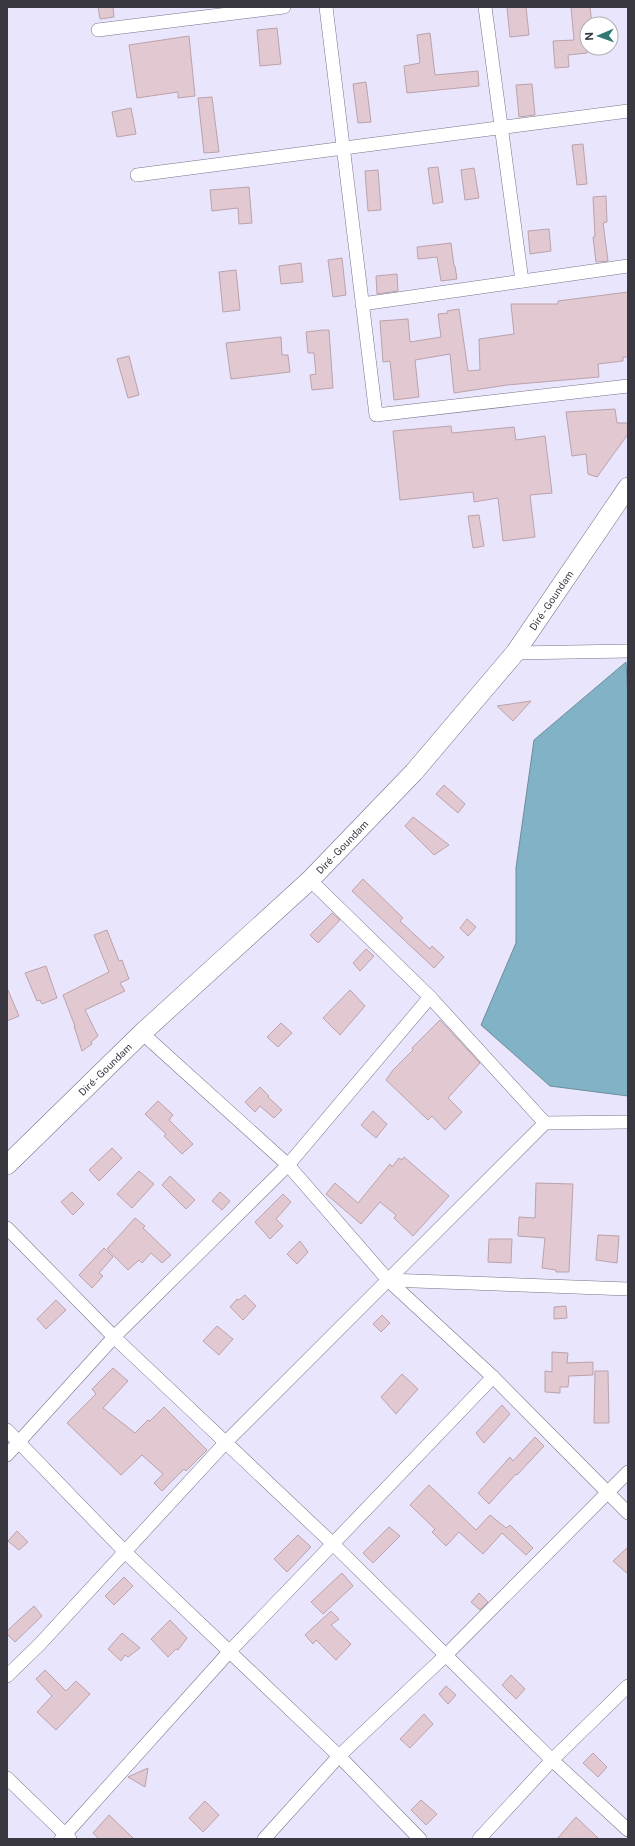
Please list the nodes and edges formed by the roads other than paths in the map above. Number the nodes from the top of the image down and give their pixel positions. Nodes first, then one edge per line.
1 (284, 7) edge
2 (326, 7) edge
3 (485, 7) edge
4 (98, 30) dead end
5 (628, 111) edge
6 (501, 128) junction
7 (343, 148) junction
8 (137, 175) dead end
9 (628, 266) edge
10 (522, 281) junction
11 (362, 304) junction
12 (628, 386) edge
13 (628, 487) edge
14 (628, 651) edge
15 (515, 652) junction
16 (310, 880) junction
17 (430, 997) junction
18 (142, 1033) junction
19 (628, 1122) edge
20 (545, 1123) junction
21 (7, 1165) edge
22 (288, 1165) junction
23 (9, 1235) edge
24 (388, 1280) junction
25 (628, 1289) edge
26 (114, 1337) junction
27 (493, 1377) junction
28 (7, 1430) edge
29 (19, 1441) junction
30 (226, 1442) junction
31 (7, 1455) edge
32 (628, 1472) edge
33 (608, 1494) junction
34 (628, 1513) edge
35 (333, 1544) junction
36 (125, 1552) junction
37 (230, 1651) junction
38 (446, 1655) junction
39 (7, 1676) edge
40 (628, 1686) edge
41 (339, 1756) junction
42 (552, 1760) junction
43 (7, 1778) edge
44 (628, 1830) edge
45 (65, 1837) edge
46 (264, 1839) edge
47 (420, 1839) edge
48 (479, 1839) edge

1 - 4 street
2 - 7 street
3 - 6 street
5 - 6 street
6 - 7 street
6 - 10 street
7 - 8 street
7 - 11 street
9 - 10 street
10 - 11 street
11 - 12 street
13 - 15 main road, Diré - Goundam
14 - 15 street
15 - 16 main road, Diré - Goundam
16 - 17 street
16 - 18 main road, Diré - Goundam
17 - 20 street
17 - 22 street
18 - 21 main road, Diré - Goundam
18 - 22 street
19 - 20 street
20 - 24 street
22 - 24 street
22 - 26 street
23 - 26 street
24 - 25 street
24 - 27 street
24 - 30 street
26 - 29 street
26 - 30 street
27 - 33 street
27 - 35 street
28 - 29 street
29 - 31 street
29 - 36 street
30 - 35 street
30 - 36 street
32 - 33 street
33 - 34 street
33 - 38 street
35 - 37 street
35 - 38 street
36 - 37 street
36 - 39 street
37 - 41 street
37 - 45 street
38 - 41 street
38 - 42 street
40 - 42 street
41 - 46 street
41 - 47 street
42 - 44 street
42 - 48 street
43 - 45 street

